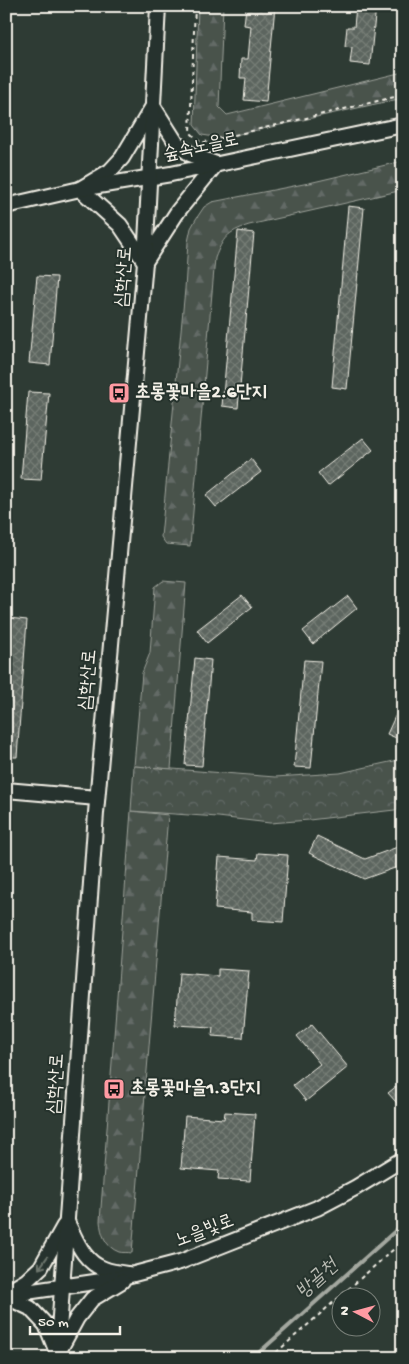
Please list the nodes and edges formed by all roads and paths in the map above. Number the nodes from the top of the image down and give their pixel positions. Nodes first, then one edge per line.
1 (158, 6) edge
2 (195, 6) edge
3 (403, 95) edge
4 (152, 106) junction
5 (403, 125) edge
6 (216, 164) junction
7 (148, 178) junction
8 (80, 189) junction
9 (6, 206) edge
10 (145, 262) junction
11 (6, 790) edge
12 (97, 798) junction
13 (403, 1159) edge
14 (66, 1221) junction
15 (403, 1241) edge
16 (131, 1275) junction
17 (61, 1288) junction
18 (6, 1295) edge
19 (58, 1356) edge
20 (270, 1358) edge

1 - 4 street, 심학산로
2 - 3 path
4 - 6 street
4 - 7 street, 심학산로
4 - 8 street
5 - 6 street, 숲속노을로
6 - 7 street, 숲속노을로
6 - 10 street
7 - 8 street, 숲속노을로
7 - 10 street, 심학산로
8 - 9 street, 숲속노을로
8 - 10 street
10 - 12 street, 심학산로
11 - 12 street
12 - 14 street, 심학산로
13 - 16 street, 노을빛로
14 - 16 street
14 - 17 street, 심학산로
14 -> 18 street
15 - 20 path
16 - 17 street, 노을빛로
16 - 19 street
17 - 18 street, 노을빛로
17 - 19 street, 심학산로
18 - 19 street

